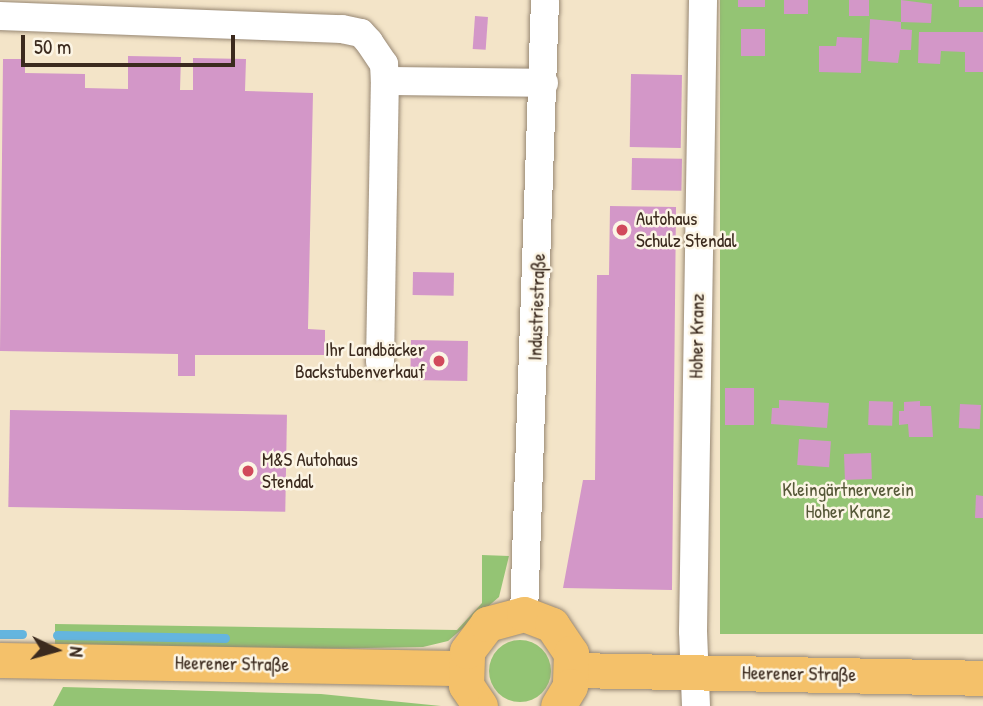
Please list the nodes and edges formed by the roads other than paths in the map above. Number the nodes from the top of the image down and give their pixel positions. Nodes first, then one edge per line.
1 (545, 0) edge
2 (703, 0) edge
3 (0, 16) edge
4 (385, 81) junction
5 (544, 83) junction
6 (380, 362) dead end
7 (524, 614) junction
8 (0, 660) edge
9 (464, 668) junction
10 (573, 670) junction
11 (983, 678) edge
12 (695, 689) edge
13 (480, 706) edge
14 (558, 706) edge

1 - 5 lane, Industriestraße
2 - 12 lane, Hoher Kranz
3 - 4 lane
4 - 5 lane
4 - 6 lane
5 - 7 lane, Industriestraße
7 - 9 main road
7 - 10 main road
8 - 9 main road, Heerener Straße
9 - 13 main road
10 - 12 main road, Heerener Straße
10 - 14 main road
11 - 12 main road, Heerener Straße

